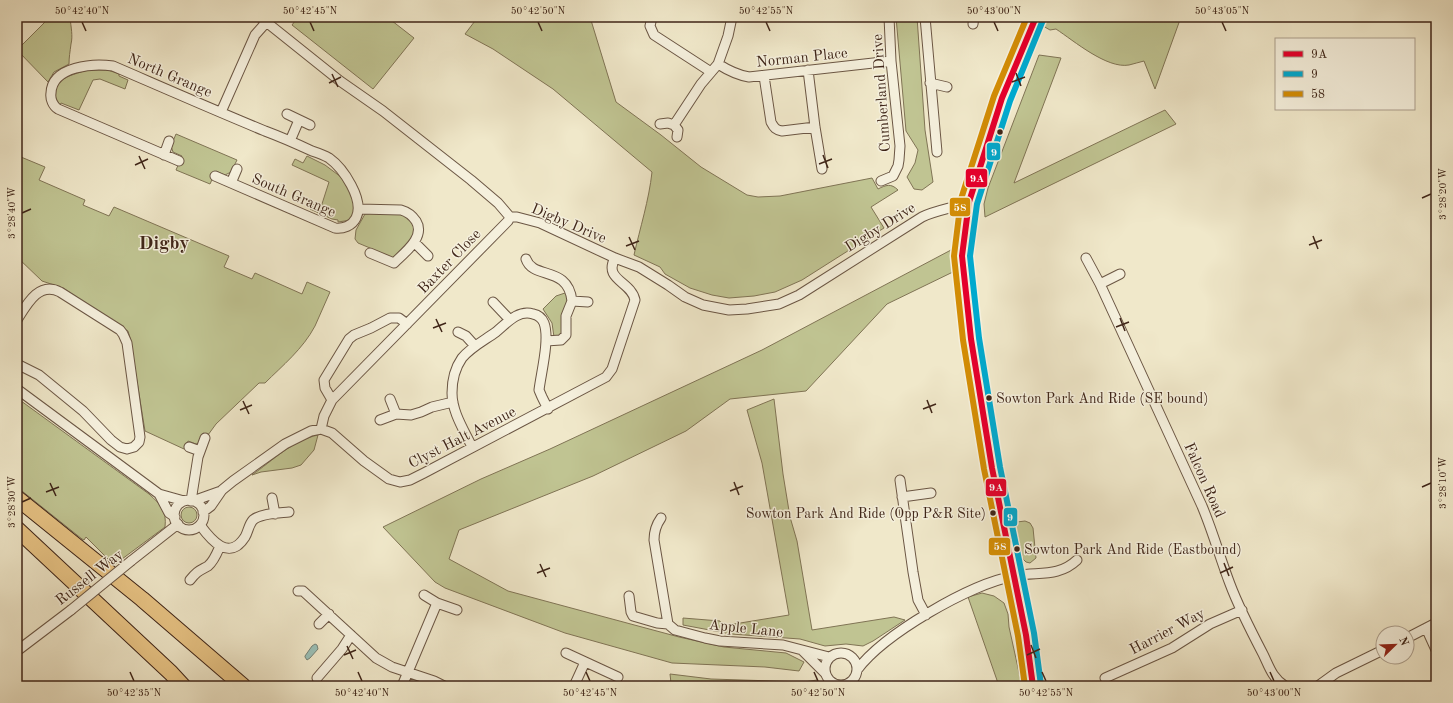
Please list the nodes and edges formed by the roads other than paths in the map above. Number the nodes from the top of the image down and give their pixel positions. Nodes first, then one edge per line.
1 (652, 17) edge
2 (732, 17) edge
3 (890, 17) edge
4 (925, 17) edge
5 (1036, 17) edge
6 (265, 19) edge
7 (891, 61) junction
8 (718, 64) junction
9 (808, 70) junction
10 (711, 72) junction
11 (764, 76) junction
12 (930, 83) junction
13 (947, 87) dead end
14 (222, 112) junction
15 (286, 114) dead end
16 (299, 120) junction
17 (660, 124) dead end
18 (310, 125) dead end
19 (674, 125) junction
20 (815, 127) junction
21 (677, 138) dead end
22 (169, 141) dead end
23 (290, 141) junction
24 (938, 152) dead end
25 (164, 155) junction
26 (179, 161) dead end
27 (237, 169) dead end
28 (822, 169) dead end
29 (215, 176) dead end
30 (881, 181) dead end
31 (231, 184) junction
32 (969, 202) junction
33 (358, 209) junction
34 (510, 217) junction
35 (414, 242) junction
36 (370, 253) dead end
37 (428, 256) dead end
38 (616, 258) junction
39 (1086, 258) dead end
40 (526, 259) dead end
41 (1120, 274) dead end
42 (1100, 284) junction
43 (572, 301) junction
44 (493, 302) dead end
45 (588, 302) dead end
46 (17, 320) edge
47 (510, 320) junction
48 (407, 324) junction
49 (458, 332) dead end
50 (546, 341) junction
51 (475, 346) junction
52 (17, 364) edge
53 (17, 389) edge
54 (390, 399) dead end
55 (332, 400) junction
56 (452, 402) junction
57 (548, 409) junction
58 (396, 414) junction
59 (380, 420) dead end
60 (321, 429) junction
61 (205, 438) dead end
62 (188, 447) dead end
63 (472, 447) junction
64 (200, 451) junction
65 (900, 480) dead end
66 (222, 490) junction
67 (931, 493) dead end
68 (159, 494) junction
69 (902, 497) junction
70 (17, 498) edge
71 (272, 498) dead end
72 (189, 501) junction
73 (203, 512) junction
74 (289, 512) dead end
75 (274, 514) junction
76 (661, 518) dead end
77 (176, 521) junction
78 (200, 525) junction
79 (17, 529) edge
80 (23, 537) edge
81 (220, 546) junction
82 (1077, 560) dead end
83 (1014, 576) junction
84 (190, 580) dead end
85 (298, 591) dead end
86 (424, 595) dead end
87 (629, 596) dead end
88 (438, 603) junction
89 (457, 610) dead end
90 (1242, 610) junction
91 (329, 614) junction
92 (926, 615) junction
93 (1436, 622) edge
94 (319, 624) dead end
95 (668, 624) junction
96 (176, 627) junction
97 (1426, 628) junction
98 (1415, 634) edge
99 (351, 635) junction
100 (800, 649) junction
101 (876, 649) junction
102 (1436, 650) edge
103 (17, 651) edge
104 (566, 653) dead end
105 (1375, 654) edge
106 (851, 656) junction
107 (829, 657) junction
108 (585, 662) junction
109 (857, 670) junction
110 (408, 673) junction
111 (825, 673) junction
112 (618, 677) dead end
113 (317, 678) dead end
114 (1105, 678) dead end
115 (850, 684) edge
116 (834, 685) edge
117 (183, 686) edge
118 (233, 686) edge
119 (243, 686) edge
120 (402, 686) edge
121 (444, 686) edge
122 (574, 686) edge
123 (1033, 686) edge
124 (1285, 686) edge
125 (1318, 686) edge

1 - 10 street
2 - 8 street
3 - 7 street, Cumberland Drive
4 - 12 street
5 - 32 street
6 - 14 street
6 - 34 street, Digby Drive
7 - 9 street, Norman Place
7 - 30 street, Cumberland Drive
8 - 10 street
8 - 11 street, Norman Place
9 - 11 street, Norman Place
9 - 20 street
10 - 19 street
11 - 20 street
12 - 13 street
12 - 24 street
14 - 23 street, North Grange
14 - 25 street, North Grange
15 - 16 street
16 - 18 street
16 - 23 street
17 - 19 street
19 - 21 street
20 - 28 street
22 - 25 street
23 - 33 street, North Grange
25 - 26 street
27 - 31 street, South Grange
29 - 31 street, South Grange
31 - 33 street, South Grange
32 - 38 street, Digby Drive
32 - 83 street
33 - 35 street
34 - 38 street, Digby Drive
34 - 48 street, Baxter Close
35 - 36 street
35 - 37 street
38 - 57 street, Clyst Halt Avenue
39 - 42 street, Falcon Road
40 - 43 street
41 - 42 street
42 - 90 street, Falcon Road
43 - 45 street
43 - 50 street
44 - 47 street
46 - 52 street
47 - 50 street
47 - 51 street
48 - 55 street, Baxter Close
48 - 55 street
49 - 51 street
50 - 57 street
51 - 56 street
53 - 68 street
54 - 58 street
55 - 60 street, Baxter Close
56 - 58 street
56 - 63 street
57 - 63 street, Clyst Halt Avenue
58 - 59 street
60 - 63 street, Clyst Halt Avenue
60 - 66 street
61 - 64 street
62 - 64 street
64 - 72 street
65 - 69 street
66 - 72 street
66 - 73 street
67 - 69 street
68 - 72 street
68 - 77 street
69 - 92 street
70 - 96 main road
71 - 75 street
72 - 73 street
72 - 77 street
73 - 78 street
74 - 75 street
75 - 81 street
76 - 95 street
77 - 78 street
77 - 103 street, Russell Way, bridge
78 - 81 street
79 - 80 main road
80 - 117 main road
81 - 84 street
82 - 83 street
83 - 92 street
83 - 123 street
85 - 91 street
86 - 88 street
87 - 95 street, Apple Lane
88 - 89 street
88 - 110 street
90 - 114 street, Harrier Way
90 - 124 street, Falcon Road
91 - 94 street
91 - 99 street
92 - 101 street
93 - 97 street
95 - 100 street, Apple Lane
96 - 118 street
96 - 119 main road
97 - 98 street
97 - 102 street
99 - 110 street
99 - 113 street
100 - 107 street, Apple Lane
100 - 111 street, Apple Lane
101 - 106 street
101 - 109 street
104 - 108 street
105 - 125 street
106 - 107 street
106 - 109 street
107 - 111 street
108 - 112 street
108 - 122 street
109 - 115 street
110 - 120 street
110 - 121 street
111 - 116 street
115 - 116 street

